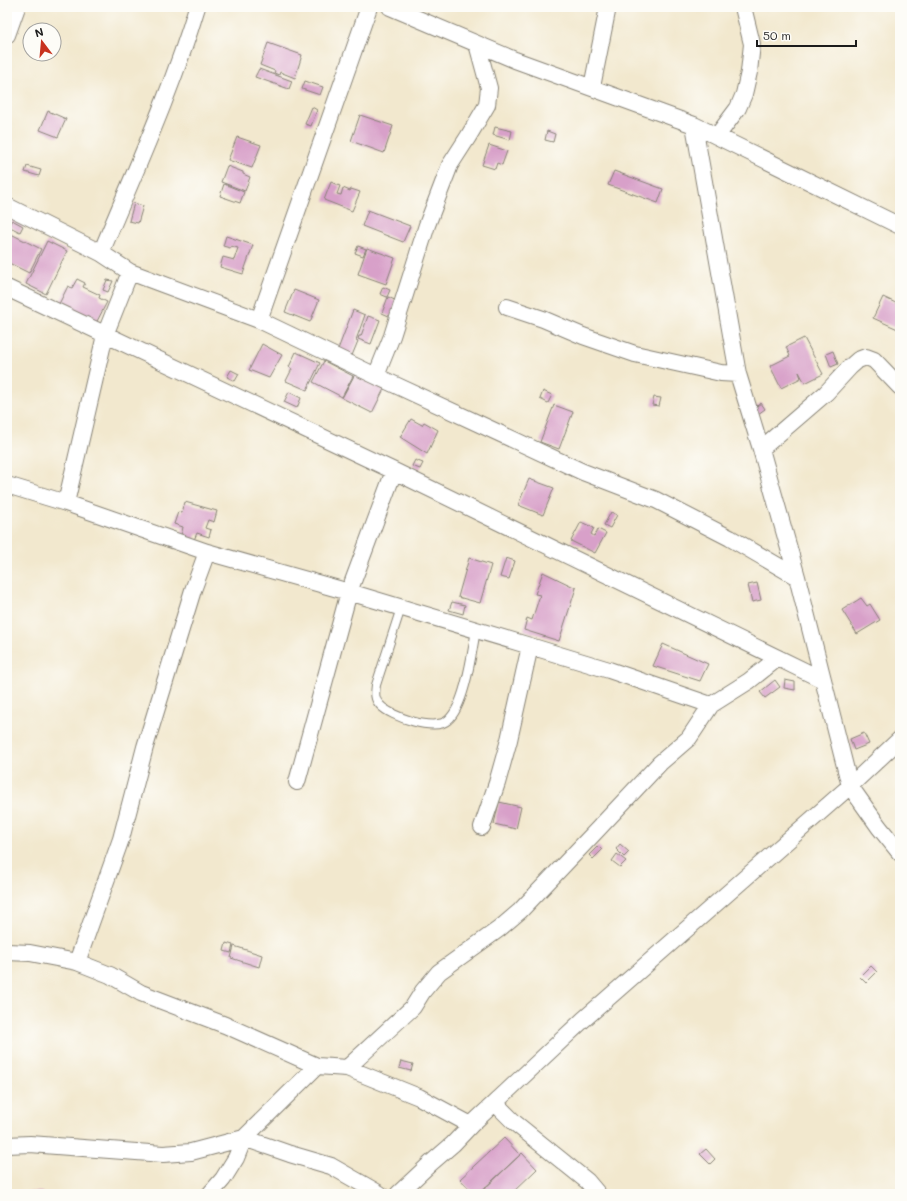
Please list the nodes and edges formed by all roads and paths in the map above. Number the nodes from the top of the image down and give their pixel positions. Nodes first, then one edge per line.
1 (17, 7) edge
2 (197, 7) edge
3 (369, 7) edge
4 (390, 7) edge
5 (608, 7) edge
6 (743, 7) edge
7 (7, 35) edge
8 (476, 44) junction
9 (592, 87) junction
10 (694, 124) junction
11 (717, 136) junction
12 (7, 206) edge
13 (900, 226) edge
14 (101, 254) junction
15 (130, 272) junction
16 (7, 288) edge
17 (507, 308) dead end
18 (259, 320) junction
19 (106, 335) junction
20 (738, 374) junction
21 (376, 376) junction
22 (900, 387) edge
23 (761, 449) junction
24 (394, 471) junction
25 (7, 485) edge
26 (66, 503) junction
27 (207, 552) junction
28 (797, 577) junction
29 (349, 592) junction
30 (401, 608) junction
31 (476, 630) junction
32 (530, 646) junction
33 (778, 658) junction
34 (823, 680) junction
35 (711, 705) junction
36 (900, 739) edge
37 (297, 782) dead end
38 (850, 786) junction
39 (482, 827) dead end
40 (900, 853) edge
41 (7, 952) edge
42 (77, 962) junction
43 (317, 1066) junction
44 (347, 1068) junction
45 (495, 1102) junction
46 (471, 1125) junction
47 (244, 1138) junction
48 (7, 1145) edge
49 (210, 1194) edge
50 (380, 1194) edge
51 (398, 1194) edge
52 (598, 1194) edge

1 - 7 street
2 - 14 street
3 - 18 street
4 - 8 street
5 - 9 street
6 - 11 street
8 - 9 street
8 - 21 street
9 - 10 street
10 - 11 street
10 - 20 street
11 - 13 street
12 - 14 street
14 - 15 street
15 - 18 street
15 - 19 street
16 - 19 street
17 - 20 street
18 - 21 street
19 - 24 street
19 - 26 street
20 - 23 street
21 - 28 street
22 - 23 street
23 - 28 street
24 - 29 street
24 - 33 street
25 - 26 street
26 - 27 street
27 - 29 street
27 - 42 street
28 - 34 street
29 - 30 street
29 - 37 street
30 - 31 street
30 - 31 lane
31 - 32 street
32 - 35 street
32 - 39 street
33 - 34 street
33 - 35 street
34 - 38 street
35 - 44 street
36 - 38 street
38 - 40 street
38 - 45 street
41 - 42 street
42 - 43 street
43 - 44 street
43 - 47 street
44 - 46 street
45 - 46 street
45 - 52 street
46 - 51 street
47 - 48 street
47 - 49 street
47 - 50 street

